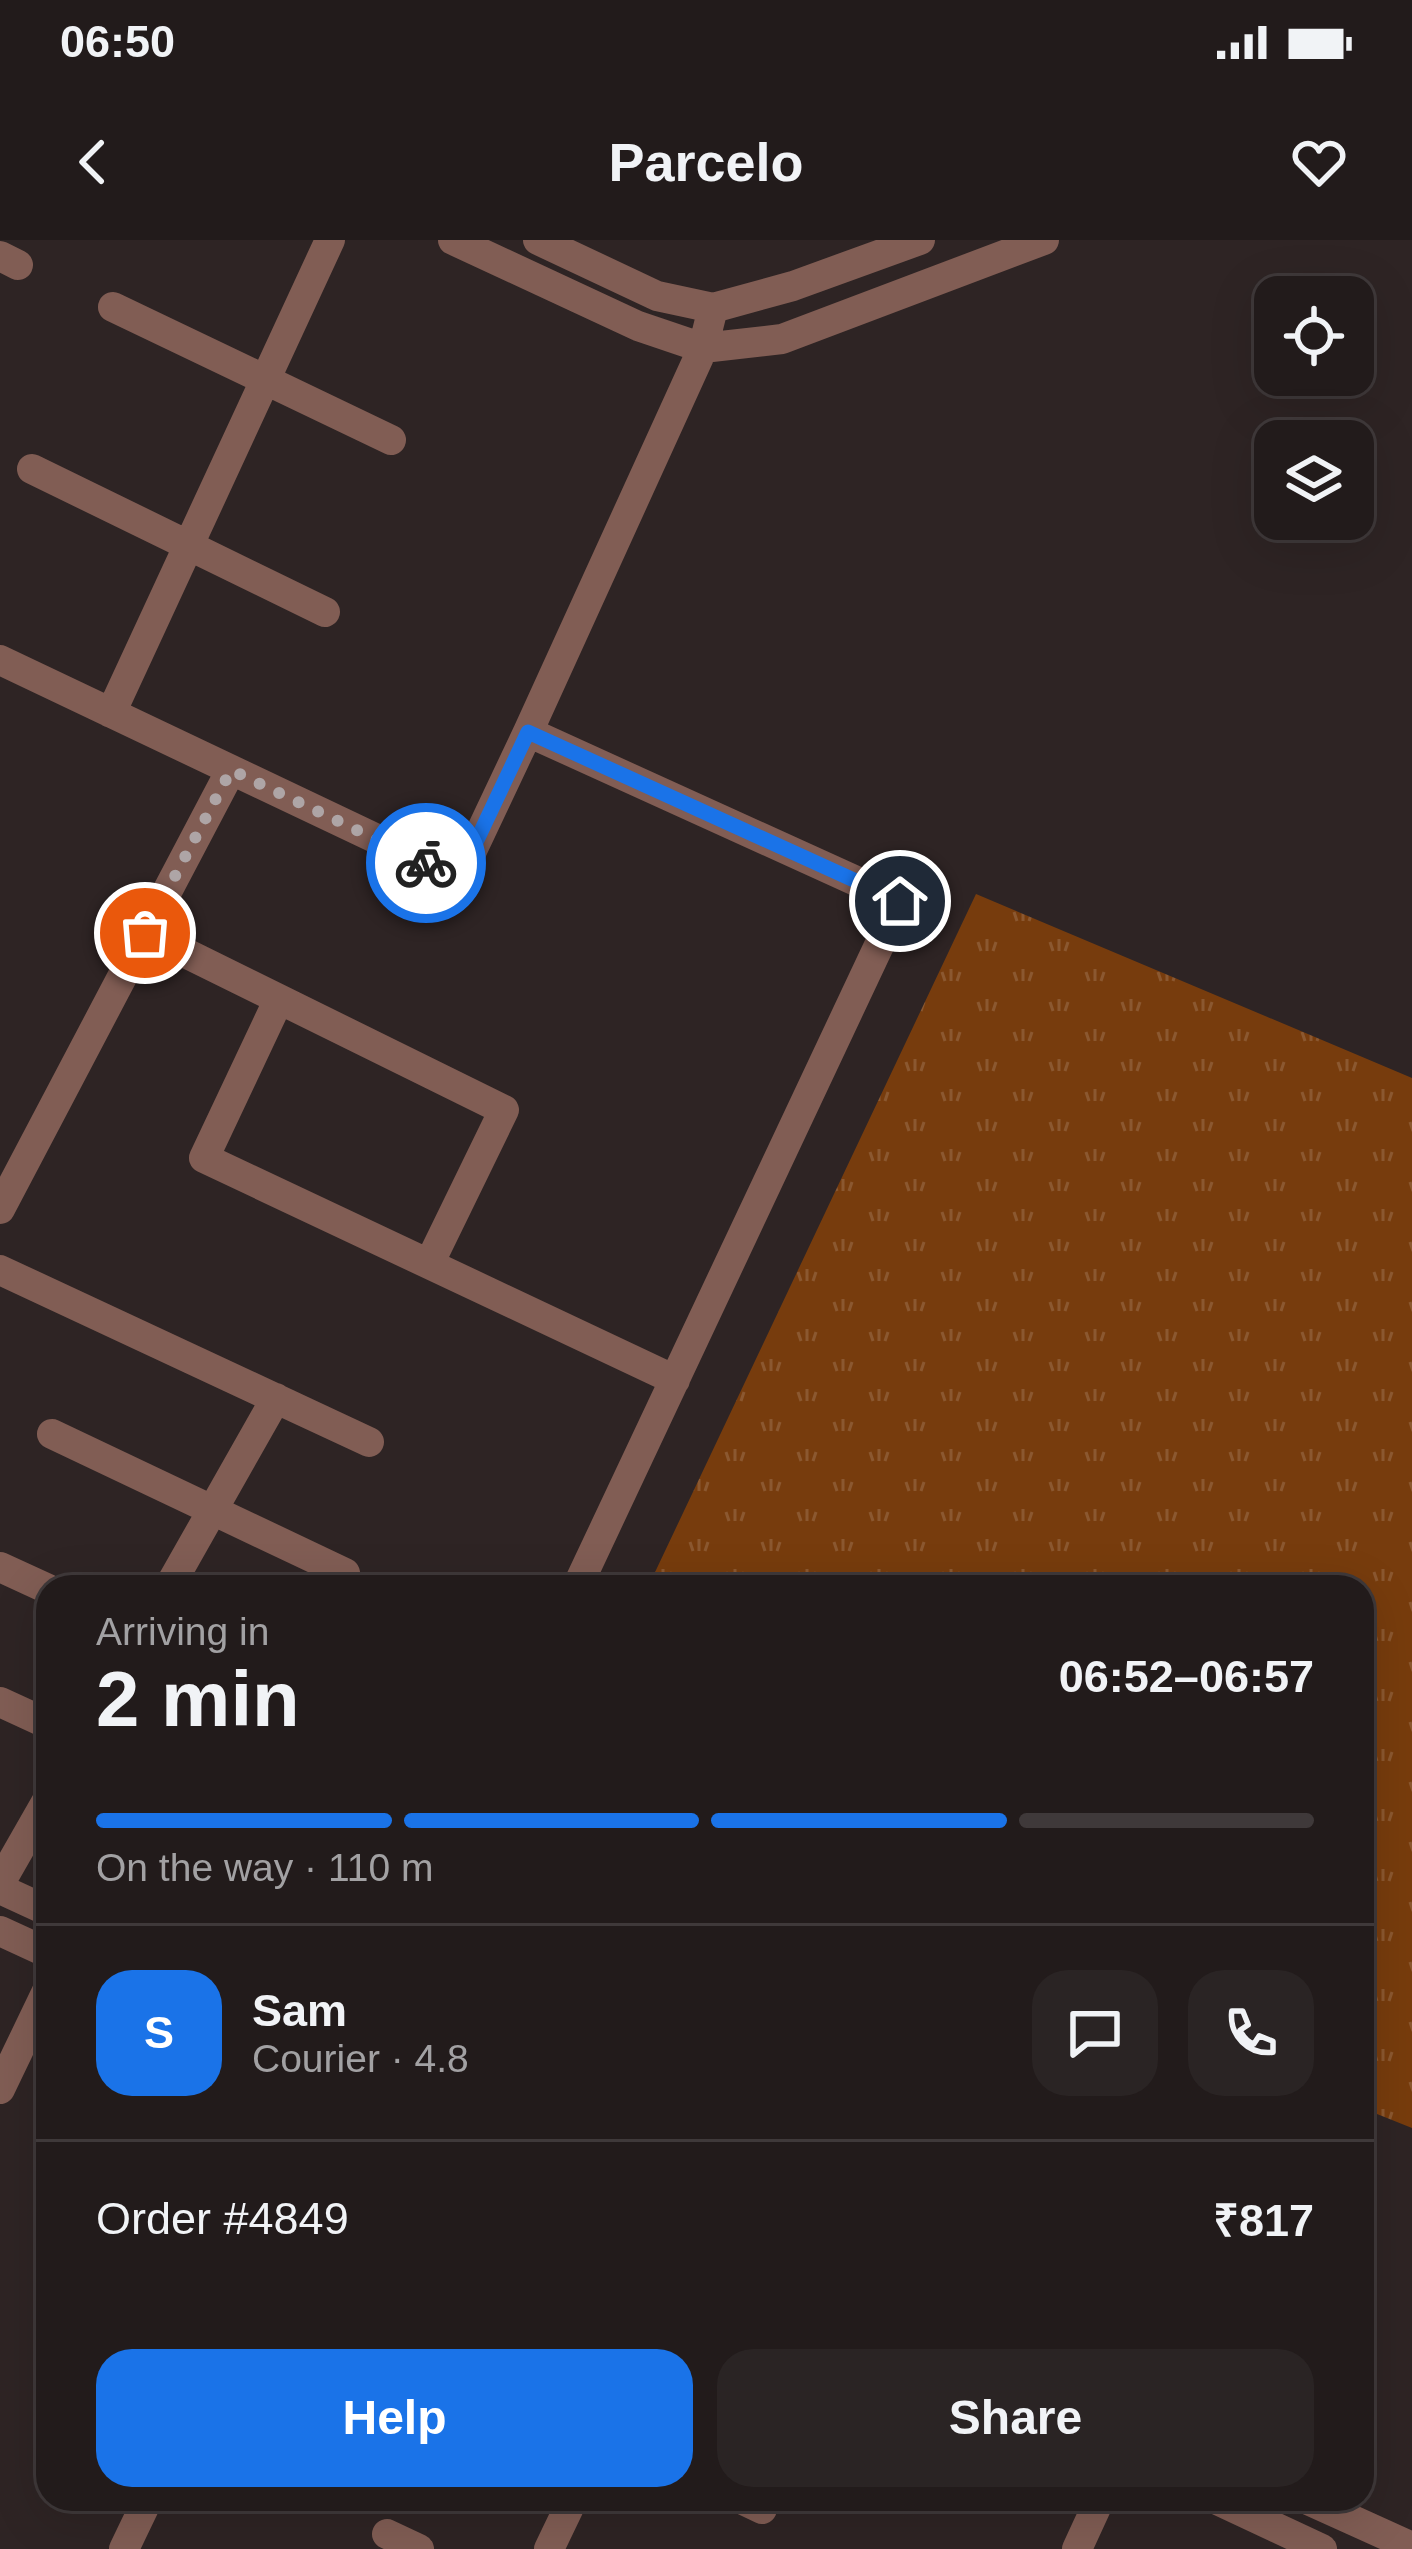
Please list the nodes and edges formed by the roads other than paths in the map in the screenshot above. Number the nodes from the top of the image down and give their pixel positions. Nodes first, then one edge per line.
1 (330, 240) edge
2 (452, 240) edge
3 (538, 240) edge
4 (920, 240) edge
5 (1044, 240) edge
6 (113, 307) dead end
7 (713, 308) junction
8 (703, 348) junction
9 (265, 380) junction
10 (391, 440) dead end
11 (32, 469) dead end
12 (188, 545) junction
13 (325, 612) dead end
14 (0, 660) edge
15 (111, 712) junction
16 (528, 732) junction
17 (231, 770) junction
18 (145, 933) junction
19 (279, 999) junction
20 (0, 1209) edge
21 (429, 1264) junction
22 (0, 1270) edge
23 (675, 1379) junction
24 (276, 1398) junction
25 (52, 1434) dead end
26 (369, 1442) dead end
27 (213, 1510) junction
28 (0, 1567) edge
29 (345, 1573) dead end
30 (176, 1575) edge
31 (583, 1575) edge
32 (36, 1584) edge
33 (0, 1702) edge
34 (36, 1718) edge
35 (36, 1821) edge
36 (0, 1886) edge
37 (36, 1905) edge
38 (0, 1931) edge
39 (36, 1948) edge
40 (36, 2014) edge
41 (0, 2089) edge
42 (142, 2511) edge
43 (567, 2511) edge
44 (1094, 2511) edge
45 (1241, 2511) edge
46 (1332, 2511) edge
47 (387, 2534) dead end
48 (1412, 2547) edge
49 (124, 2549) edge
50 (419, 2549) edge
51 (549, 2549) edge
52 (1077, 2549) edge
53 (1322, 2549) edge

1 - 9 street
2 - 8 street
3 - 7 street
4 - 7 street
5 - 8 street
6 - 9 street
7 - 8 street
8 - 16 street
9 - 10 street
9 - 12 street
11 - 12 street
12 - 13 street
12 - 15 street
14 - 15 street
15 - 17 street
16 - 17 street
16 - 23 street
17 - 18 street
18 - 19 street
18 - 20 street
19 - 21 street
19 - 21 street
21 - 23 street
22 - 24 street
23 - 31 street
24 - 26 street
24 - 27 street
25 - 27 street
27 - 29 street
27 - 30 street
28 - 32 street
33 - 34 street
35 - 36 street
36 - 37 street
38 - 39 street
40 - 41 street
42 - 49 street
43 - 51 street
44 - 52 street
45 - 53 street
46 - 48 street
47 - 50 street

